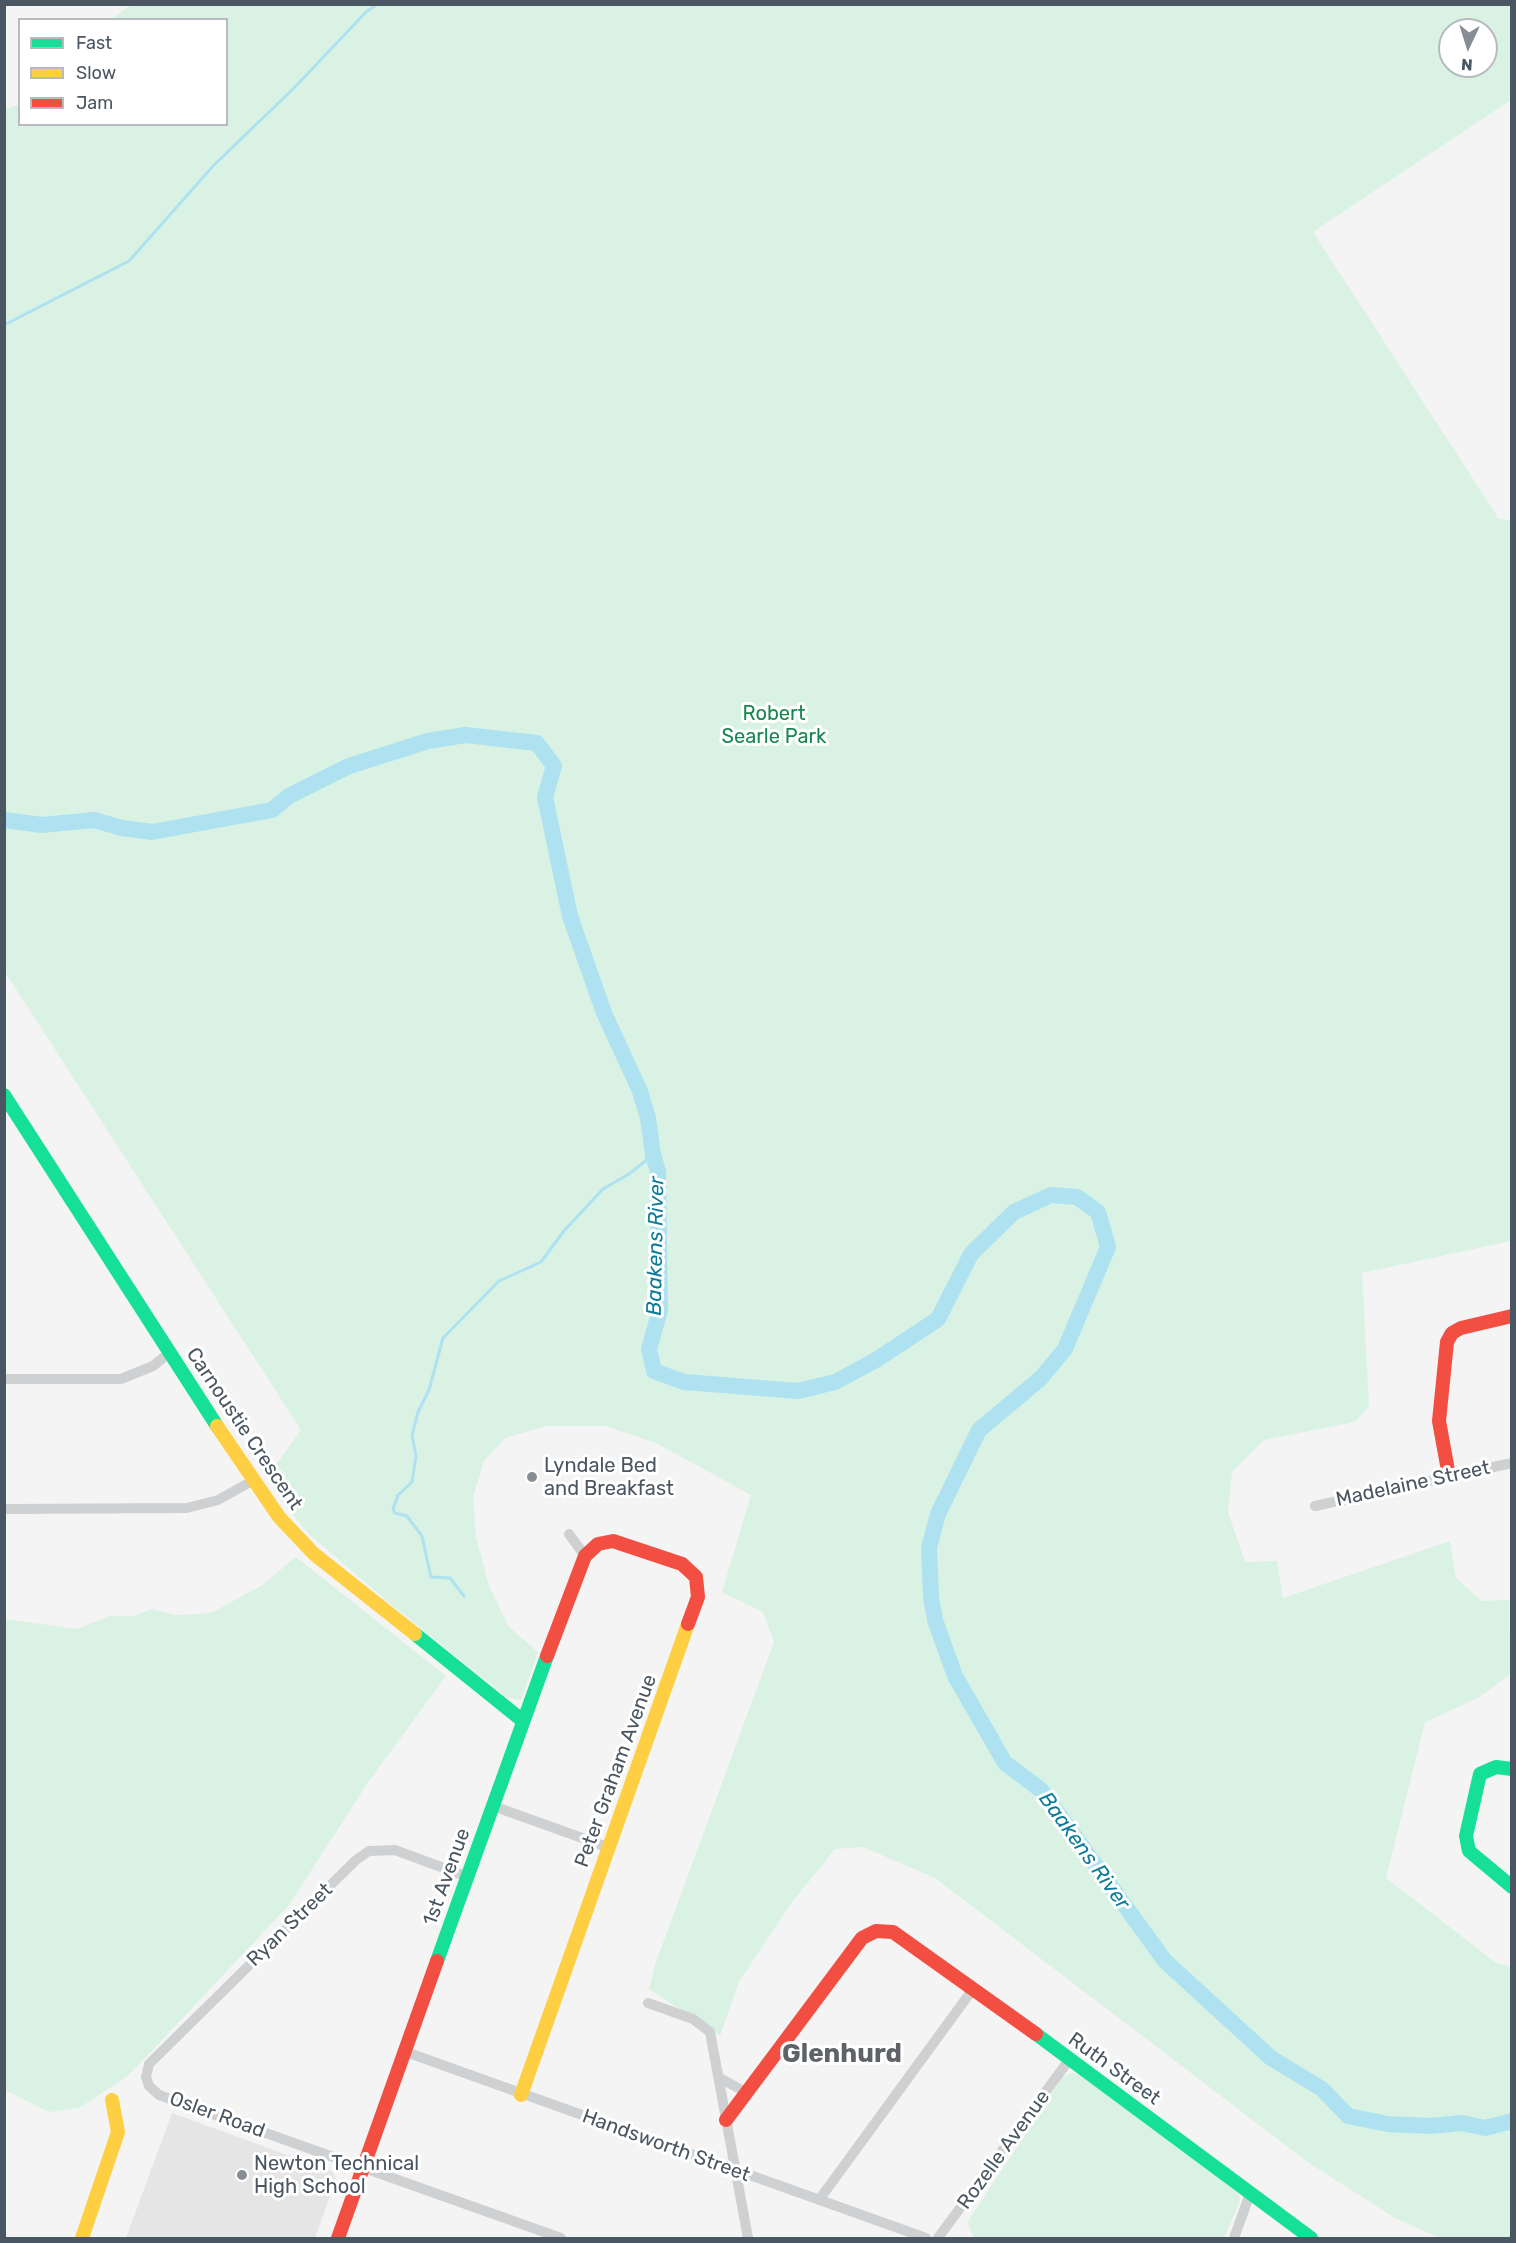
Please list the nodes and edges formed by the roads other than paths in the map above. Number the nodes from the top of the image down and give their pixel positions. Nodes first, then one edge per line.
1 (4, 1095) edge
2 (1512, 1316) edge
3 (169, 1353) junction
4 (4, 1379) edge
5 (1512, 1463) edge
6 (1449, 1476) junction
7 (252, 1481) junction
8 (1315, 1506) dead end
9 (4, 1509) edge
10 (568, 1534) dead end
11 (585, 1556) junction
12 (523, 1721) junction
13 (1512, 1769) edge
14 (493, 1806) junction
15 (610, 1848) junction
16 (468, 1877) junction
17 (1512, 1887) edge
18 (973, 1989) junction
19 (648, 2003) dead end
20 (406, 2052) junction
21 (1069, 2060) junction
22 (146, 2077) joint
23 (720, 2078) junction
24 (747, 2093) junction
25 (521, 2095) junction
26 (112, 2100) dead end
27 (726, 2121) junction
28 (363, 2168) junction
29 (736, 2171) junction
30 (1250, 2194) junction
31 (819, 2200) junction
32 (82, 2238) edge
33 (338, 2238) edge
34 (561, 2238) edge
35 (748, 2238) edge
36 (926, 2238) edge
37 (938, 2238) edge
38 (1234, 2238) edge
39 (1311, 2238) edge

1 - 3 street, Carnoustie Crescent
2 - 6 street
3 - 4 street
3 - 7 street, Carnoustie Crescent
5 - 6 street, Madelaine Street
6 - 8 street, Madelaine Street
7 - 9 street
7 - 12 street, Carnoustie Crescent
10 - 11 street
11 - 12 street, 1st Avenue
11 - 15 street, Peter Graham Avenue
12 - 14 street, 1st Avenue
13 - 17 street
14 - 15 street
14 - 16 street, 1st Avenue
15 - 25 street, Peter Graham Avenue
16 - 20 street, 1st Avenue
16 - 22 street, Ryan Street
18 - 21 street, Ruth Street
18 - 24 street, Ruth Street
18 - 31 street
19 - 23 street
20 - 25 street, Handsworth Street
20 - 28 street, 1st Avenue
21 - 30 street, Ruth Street
21 - 37 street, Rozelle Avenue
22 - 28 street, Osler Road
23 - 24 street
23 - 27 street
24 - 27 street
25 - 29 street, Handsworth Street
26 - 32 street
27 - 29 street
28 - 33 street, 1st Avenue
28 - 34 street, Osler Road
29 - 31 street, Handsworth Street
29 - 35 street
30 - 38 street
30 - 39 street, Ruth Street
31 - 36 street, Handsworth Street

